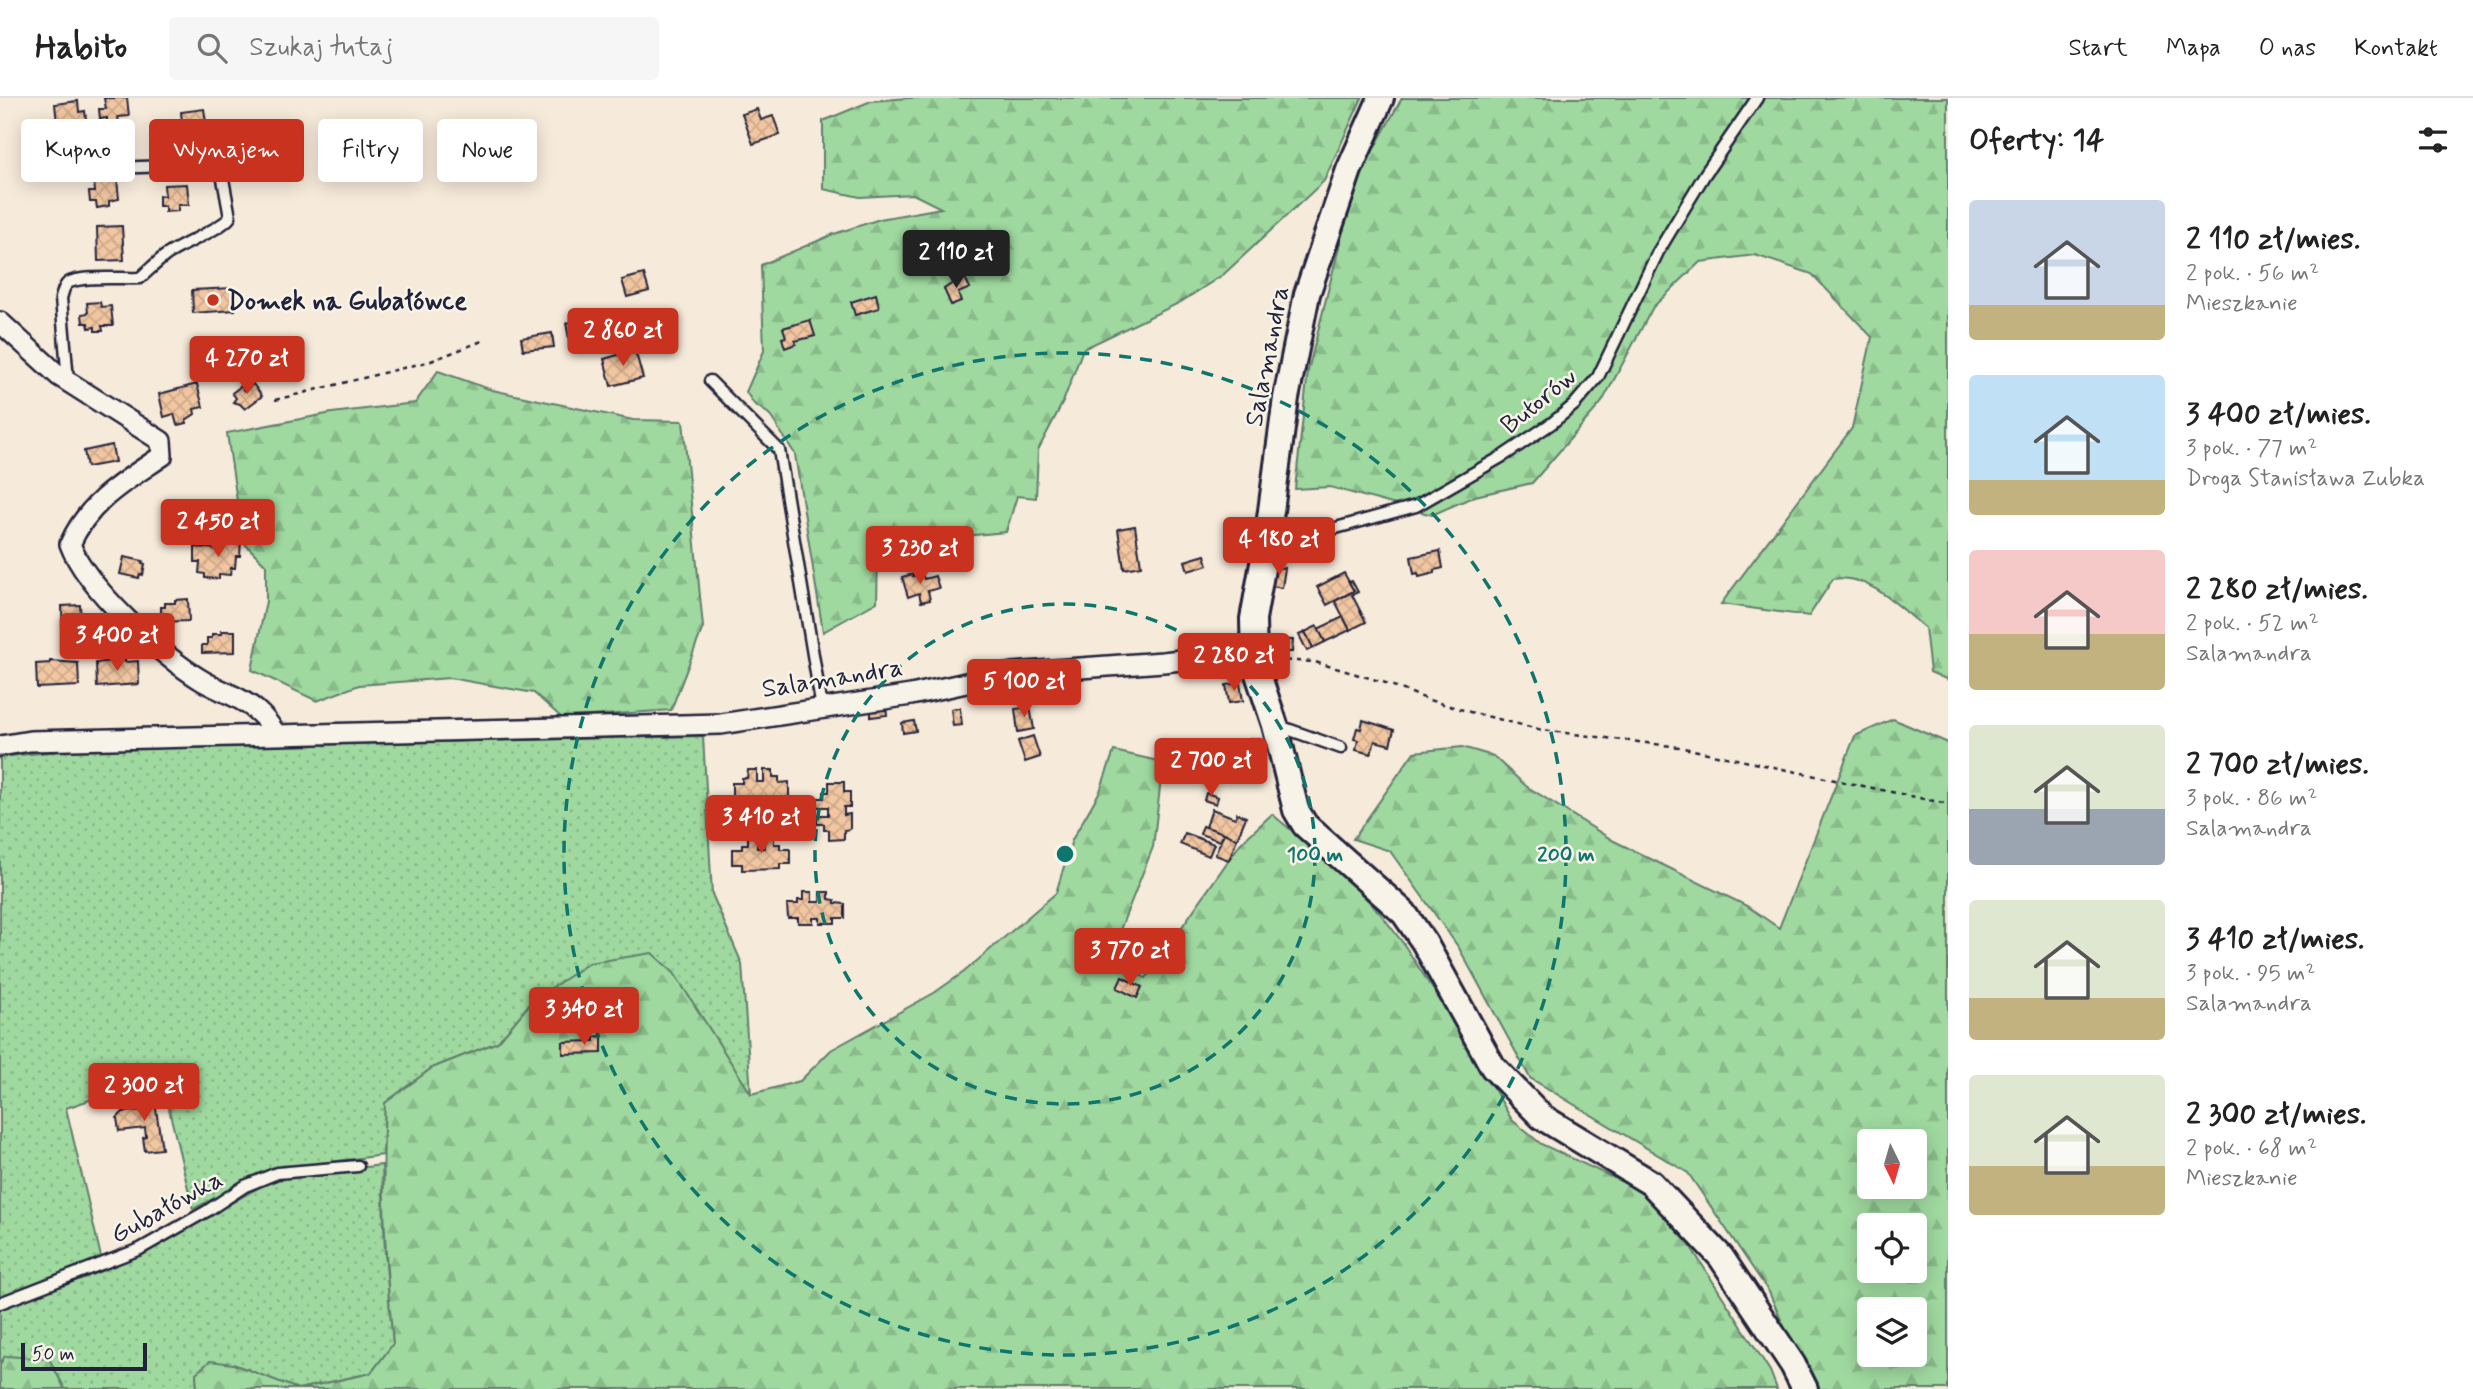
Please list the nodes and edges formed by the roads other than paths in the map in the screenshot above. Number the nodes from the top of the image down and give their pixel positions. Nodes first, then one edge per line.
1 (1381, 98) edge
2 (1757, 98) edge
3 (135, 167) edge
4 (0, 322) edge
5 (68, 381) junction
6 (710, 381) dead end
7 (1278, 542) junction
8 (1253, 657) junction
9 (822, 709) junction
10 (1275, 725) junction
11 (276, 734) junction
12 (0, 746) edge
13 (1341, 748) dead end
14 (358, 1166) dead end
15 (0, 1303) edge
16 (1805, 1389) edge

1 - 7 street, Salamandra
2 - 7 lane, Butorów
3 - 5 lane
4 - 5 street
5 - 11 street
6 - 9 lane
7 - 8 street, Salamandra
8 - 9 street, Salamandra
8 - 10 street
9 - 11 street, Salamandra
10 - 13 lane
10 - 16 street
11 - 12 street, Salamandra
14 - 15 lane, Gubałówka

